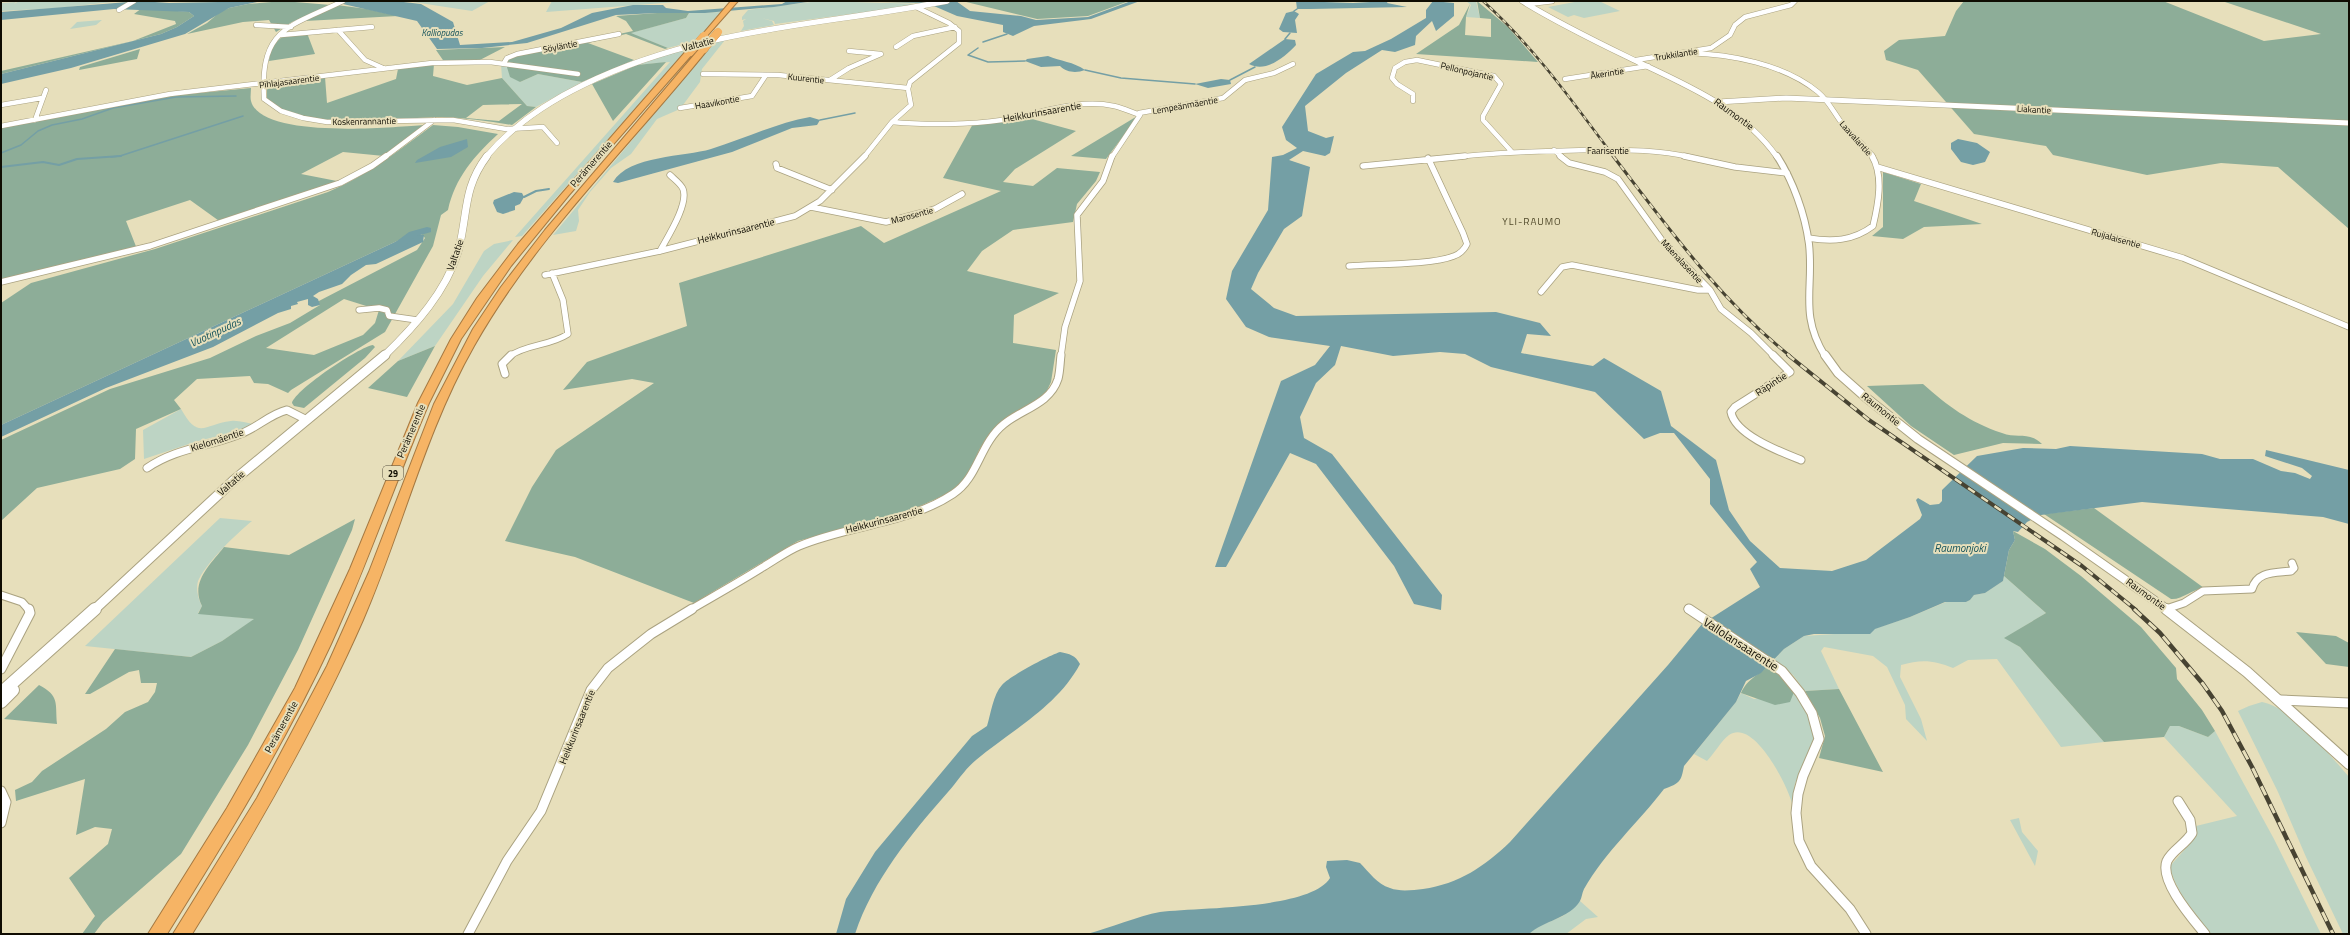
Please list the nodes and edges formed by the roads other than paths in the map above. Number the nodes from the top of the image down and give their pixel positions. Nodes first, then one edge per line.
1 (134, 1) edge
2 (343, 1) edge
3 (947, 1) edge
4 (1552, 1) edge
5 (1795, 1) edge
6 (734, 2) edge
7 (744, 3) dead end
8 (1525, 3) edge
9 (916, 7) junction
10 (119, 10) dead end
11 (256, 25) dead end
12 (290, 27) junction
13 (372, 27) dead end
14 (955, 27) junction
15 (338, 30) junction
16 (619, 34) dead end
17 (281, 35) junction
18 (896, 46) dead end
19 (1711, 48) junction
20 (849, 51) dead end
21 (1688, 53) junction
22 (1718, 55) junction
23 (1636, 60) junction
24 (504, 63) junction
25 (1293, 64) dead end
26 (1648, 66) junction
27 (385, 69) junction
28 (578, 74) dead end
29 (703, 74) dead end
30 (766, 75) junction
31 (1565, 79) dead end
32 (830, 80) junction
33 (264, 84) junction
34 (908, 88) junction
35 (46, 90) dead end
36 (42, 98) junction
37 (1825, 100) junction
38 (1413, 101) dead end
39 (1718, 102) junction
40 (1, 105) edge
41 (680, 108) dead end
42 (1139, 113) junction
43 (35, 120) junction
44 (434, 120) junction
45 (892, 122) junction
46 (2349, 123) edge
47 (1, 126) edge
48 (513, 129) junction
49 (557, 143) dead end
50 (1554, 150) junction
51 (1511, 151) junction
52 (1428, 158) junction
53 (776, 164) dead end
54 (1363, 166) dead end
55 (1877, 166) junction
56 (1786, 172) junction
57 (670, 175) dead end
58 (832, 190) junction
59 (962, 194) dead end
60 (812, 207) junction
61 (1808, 238) junction
62 (660, 251) junction
63 (1349, 266) dead end
64 (1, 282) edge
65 (1710, 290) junction
66 (1541, 292) dead end
67 (359, 310) dead end
68 (417, 320) junction
69 (2349, 327) edge
70 (505, 374) dead end
71 (307, 420) junction
72 (1801, 460) dead end
73 (147, 468) dead end
74 (2292, 563) dead end
75 (1, 595) edge
76 (1688, 609) dead end
77 (2166, 609) junction
78 (1, 669) edge
79 (28, 672) junction
80 (1, 693) edge
81 (2280, 700) junction
82 (1, 702) edge
83 (2349, 703) edge
84 (2349, 764) edge
85 (1, 791) edge
86 (2178, 801) dead end
87 (1, 823) edge
88 (157, 934) edge
89 (182, 934) edge
90 (468, 934) edge
91 (1866, 934) edge
92 (2205, 934) edge

1 - 10 street
2 - 12 street, Koskenrannantie
3 - 9 main road, Valtatie
4 - 8 street
5 - 19 street, Trukkilantie
6 - 88 highway, Perämerentie / 29, bridge
7 - 89 highway, Perämerentie / 29, bridge
8 - 23 street, Raumontie
9 - 14 street
9 - 48 main road, Valtatie
11 - 12 street
12 - 17 street, Koskenrannantie
13 - 15 street
14 - 18 street
14 - 34 street
15 - 17 street
15 - 27 street
16 - 24 street, Söyläntie
17 - 33 street, Koskenrannantie
19 - 21 street, Trukkilantie
19 - 22 street
20 - 32 street
21 - 22 street, Laavalantie
21 - 23 street, Trukkilantie
22 - 37 street, Laavalantie
23 - 26 street, Raumontie
24 - 27 street, Pihlajasaarentie
24 - 28 street, Pihlajasaarentie
25 - 42 street, Lempeänmäentie
26 - 31 street, Åkerintie
26 - 39 street, Raumontie
27 - 33 street, Pihlajasaarentie
29 - 30 street, Kuurentie
30 - 32 street, Kuurentie
30 - 41 street, Haavikontie
32 - 34 street, Kuurentie
33 - 43 street, Pihlajasaarentie
33 - 44 street, Koskenrannantie
34 - 45 street
35 - 36 street
36 - 40 street
36 - 43 street
37 - 39 street, Liakantie
37 - 46 street, Liakantie
37 - 55 street, Laavalantie
38 - 51 street, Pellonpojantie
39 - 56 street, Raumontie
42 - 45 street, Heikkurinsaarentie
42 - 90 street, Heikkurinsaarentie
43 - 47 street, Pihlajasaarentie
44 - 48 street, Koskenrannantie
44 - 64 street
45 - 58 street, Heikkurinsaarentie
48 - 49 street, Koskenrannantie
48 - 68 main road, Valtatie
50 - 51 street, Faarisentie
50 - 56 street, Faarisentie
50 - 65 street, Mäenalasentie
51 - 52 street, Faarisentie
52 - 54 street, Faarisentie
52 - 63 street
53 - 58 street
55 - 61 street, Laavalantie
55 - 69 street, Ruijalaisentie
56 - 61 street, Raumontie
57 - 62 street
58 - 60 street, Heikkurinsaarentie
59 - 60 street, Marosentie
60 - 62 street, Heikkurinsaarentie
61 - 77 street, Raumontie
62 - 70 street, Heikkurinsaarentie
65 - 66 street, Mäenalasentie
65 - 72 street, Räpintie
67 - 68 street
68 - 71 main road, Valtatie
71 - 73 street, Kielomäentie
71 - 79 main road, Valtatie
74 - 77 street
75 - 78 street
76 - 91 street, Vallolansaarentie
77 - 81 street, Raumontie
79 - 80 main road, Valtatie
79 - 82 main road, Valtatie
81 - 83 street
81 - 84 street, Raumontie
85 - 87 street
86 - 92 street

